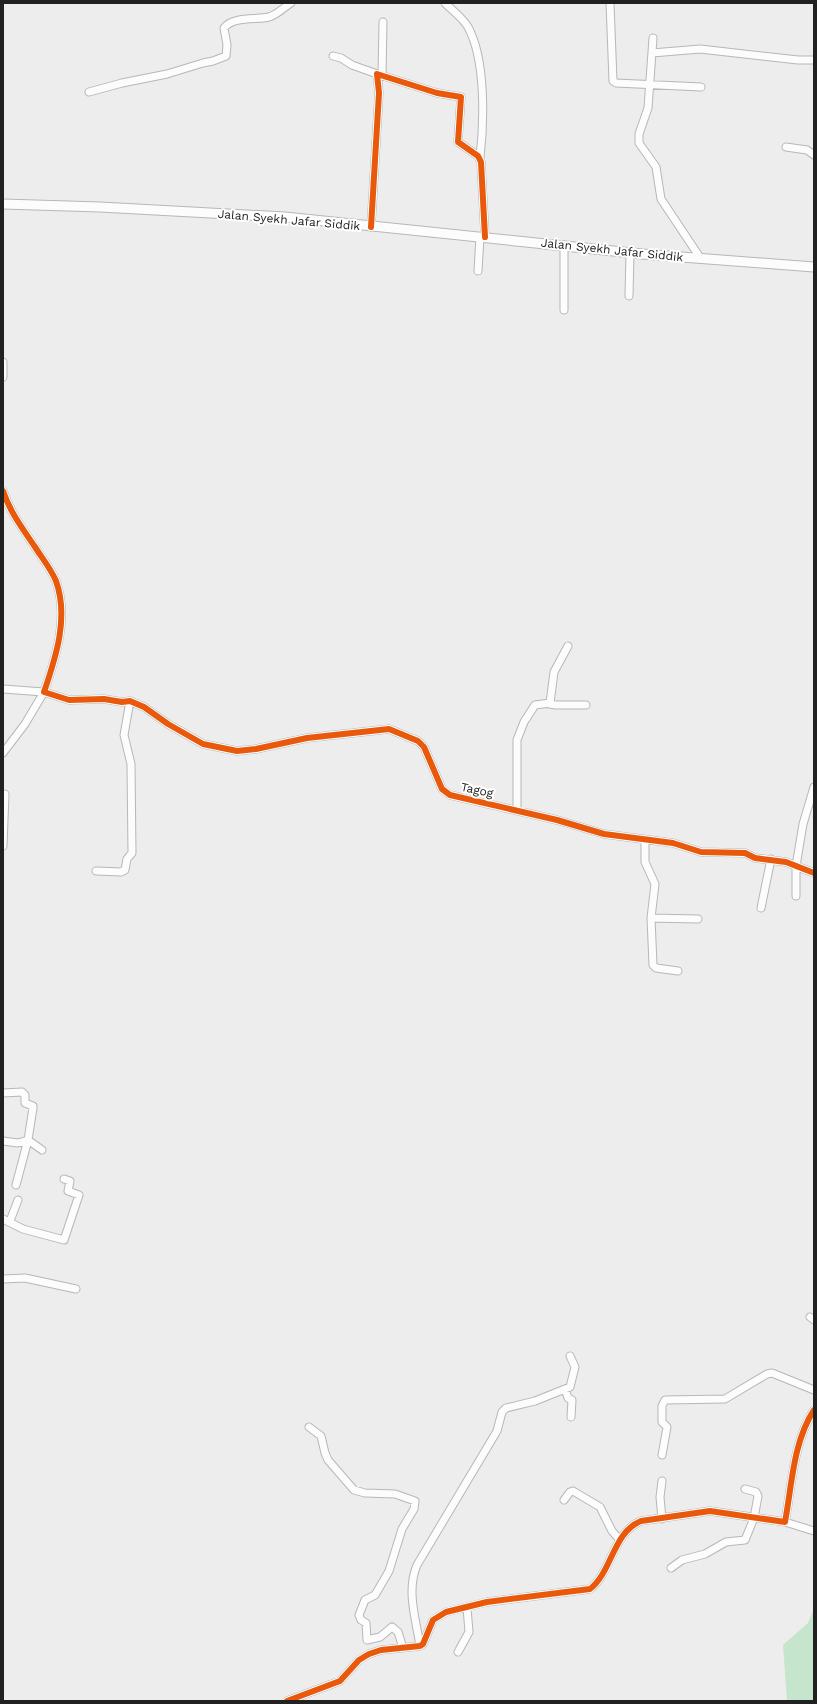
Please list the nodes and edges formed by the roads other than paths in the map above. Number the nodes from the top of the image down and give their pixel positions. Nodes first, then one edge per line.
1 (291, 3) edge
2 (445, 3) edge
3 (610, 3) edge
4 (383, 22) dead end
5 (654, 38) dead end
6 (652, 53) junction
7 (333, 56) dead end
8 (814, 60) edge
9 (380, 74) junction
10 (650, 85) junction
11 (701, 87) dead end
12 (89, 92) dead end
13 (786, 147) dead end
14 (814, 155) edge
15 (480, 158) junction
16 (3, 204) edge
17 (371, 227) junction
18 (482, 237) junction
19 (564, 246) junction
20 (630, 253) junction
21 (701, 259) junction
22 (814, 266) edge
23 (478, 271) dead end
24 (629, 296) dead end
25 (564, 310) dead end
26 (3, 362) edge
27 (3, 377) edge
28 (3, 491) edge
29 (568, 646) dead end
30 (3, 689) edge
31 (44, 692) junction
32 (130, 701) junction
33 (549, 704) junction
34 (586, 705) dead end
35 (3, 753) edge
36 (814, 787) edge
37 (5, 794) dead end
38 (517, 810) junction
39 (645, 840) junction
40 (3, 846) edge
41 (771, 859) junction
42 (796, 866) junction
43 (96, 872) dead end
44 (814, 873) edge
45 (796, 896) dead end
46 (761, 908) dead end
47 (651, 918) junction
48 (698, 919) dead end
49 (678, 971) dead end
50 (3, 1093) edge
51 (28, 1140) junction
52 (3, 1142) edge
53 (42, 1150) dead end
54 (64, 1179) dead end
55 (16, 1185) dead end
56 (18, 1200) dead end
57 (6, 1220) edge
58 (3, 1279) edge
59 (76, 1289) dead end
60 (570, 1356) dead end
61 (565, 1389) junction
62 (814, 1390) edge
63 (814, 1410) edge
64 (571, 1417) dead end
65 (309, 1427) dead end
66 (662, 1455) dead end
67 (662, 1481) dead end
68 (745, 1489) dead end
69 (564, 1500) dead end
70 (754, 1518) junction
71 (662, 1519) junction
72 (785, 1522) junction
73 (814, 1531) edge
74 (620, 1540) junction
75 (671, 1568) dead end
76 (467, 1608) junction
77 (420, 1646) junction
78 (403, 1648) junction
79 (458, 1652) dead end
80 (287, 1701) edge

1 - 12 street
2 - 15 street
3 - 10 street
4 - 9 street
5 - 6 street
6 - 8 street
6 - 10 street
7 - 9 street
9 - 15 street
9 - 17 street
10 - 11 street
10 - 21 street
13 - 14 street
15 - 18 street
16 - 17 main road, Jalan Syekh Jafar Siddik
17 - 18 main road, Jalan Syekh Jafar Siddik
18 - 19 main road, Jalan Syekh Jafar Siddik
18 - 23 street
19 - 20 main road, Jalan Syekh Jafar Siddik
19 - 25 street
20 - 21 main road, Jalan Syekh Jafar Siddik
20 - 24 street
21 - 22 main road, Jalan Syekh Jafar Siddik
26 - 27 street
28 - 31 street
29 - 33 street
30 - 31 street
31 - 32 street
31 - 35 street
32 - 38 street, Tagog
32 - 43 street
33 - 34 street
33 - 38 street
36 - 42 street
37 - 40 street
38 - 39 street, Tagog
39 - 41 street, Tagog
39 - 47 street
41 - 42 street, Tagog
41 - 46 street
42 - 44 street, Tagog
42 - 45 street
47 - 48 street
47 - 49 street
50 - 51 street
51 - 52 street
51 - 53 street
51 - 55 street
54 - 57 street
56 - 57 street
58 - 59 street
60 - 61 street
61 - 64 street
61 - 77 street
62 - 66 street
63 - 72 street
65 - 78 street
67 - 71 street
68 - 70 street
69 - 74 street
70 - 71 street
70 - 72 street
70 - 75 street
71 - 74 street
72 - 73 street
74 - 76 street
76 - 77 street
76 - 79 street
77 - 78 street
78 - 80 street

